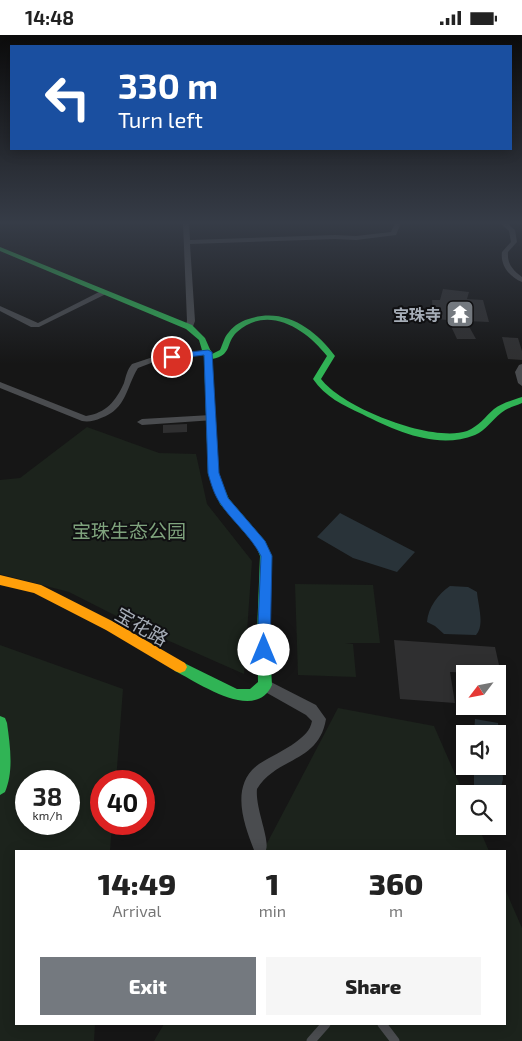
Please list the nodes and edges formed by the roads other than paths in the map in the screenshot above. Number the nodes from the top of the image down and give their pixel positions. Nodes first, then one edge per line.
1 (50, 270) edge
2 (189, 270) edge
3 (509, 270) edge
4 (522, 280) edge
5 (104, 293) junction
6 (0, 308) edge
7 (189, 327) junction
8 (208, 355) junction
9 (522, 367) edge
10 (522, 383) edge
11 (2, 388) edge
12 (522, 400) edge
13 (211, 418) junction
14 (142, 422) dead end
15 (0, 580) edge
16 (264, 685) junction
17 (0, 723) edge
18 (0, 787) edge
19 (260, 844) dead end
20 (325, 1025) edge
21 (383, 1025) edge
22 (311, 1041) edge
23 (395, 1041) edge

1 - 5 street
2 - 7 street
3 - 4 street
5 - 6 street
5 - 7 street
7 - 8 street
8 - 11 street
8 - 12 street
8 - 13 street
9 - 10 street
13 - 14 street
13 - 16 street
15 - 16 street, 宝花路
16 - 19 street
17 - 18 street
20 - 22 lane
21 - 23 lane

